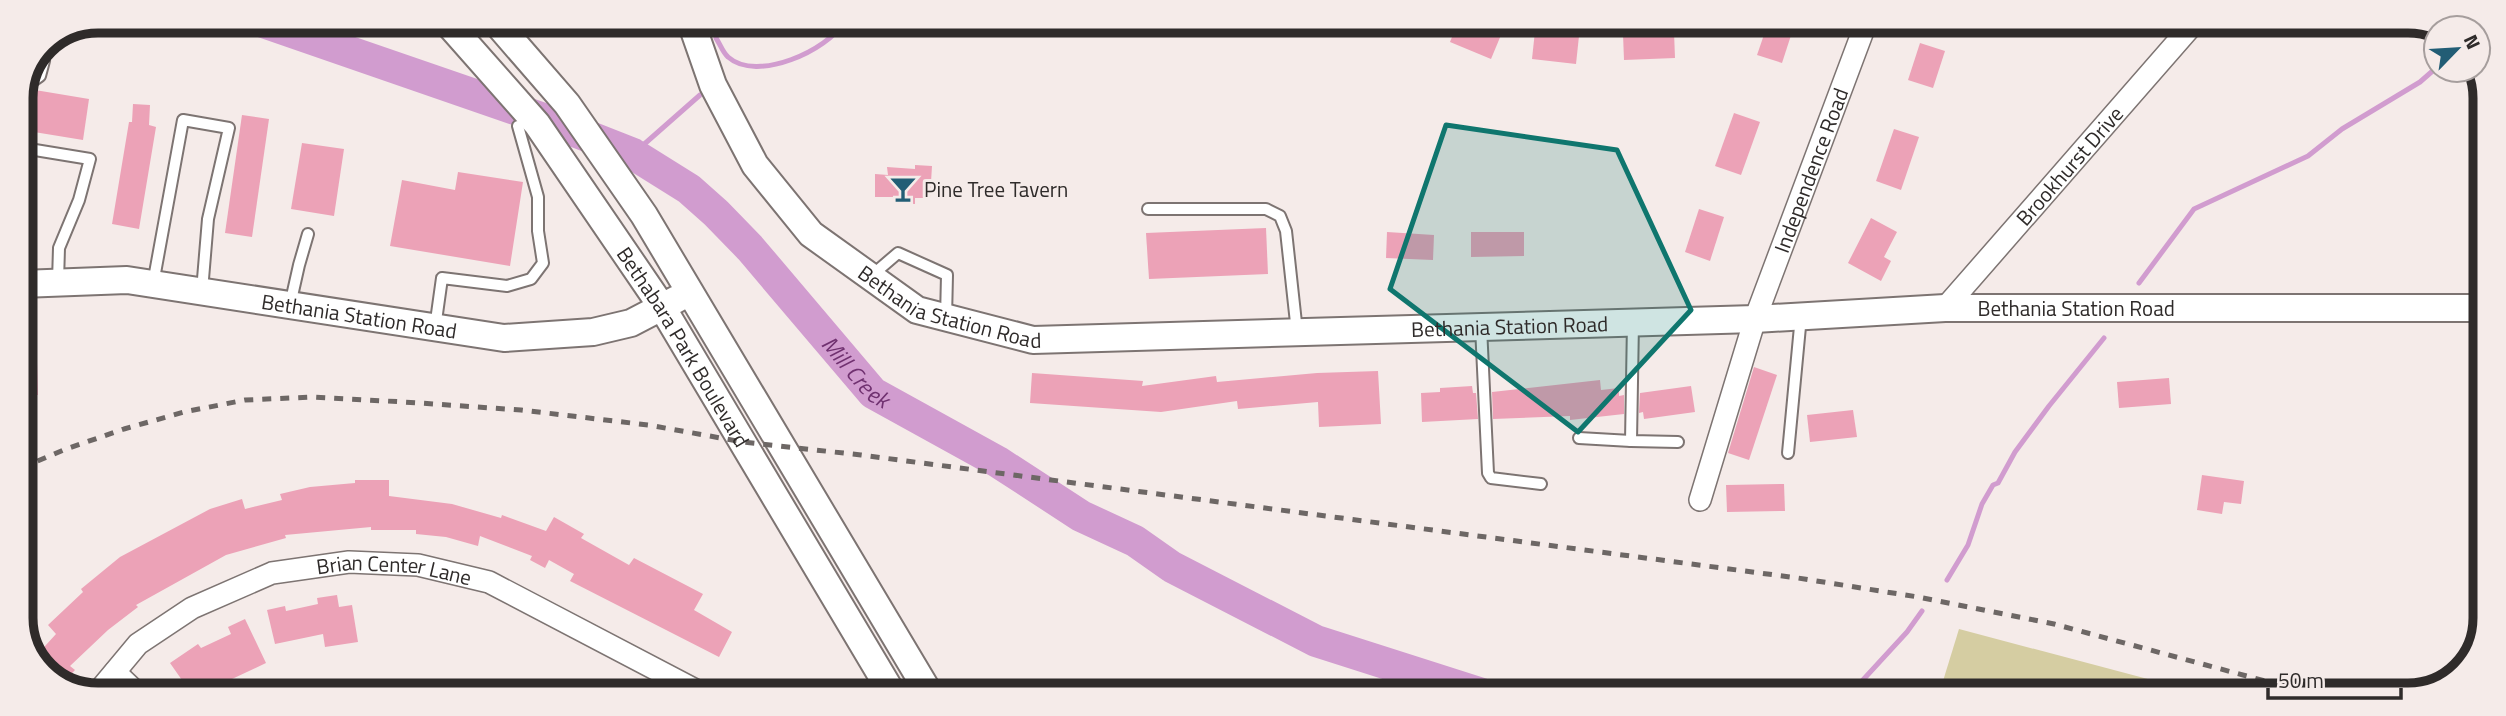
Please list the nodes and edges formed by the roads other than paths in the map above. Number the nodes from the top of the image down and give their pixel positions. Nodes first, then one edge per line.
1 (457, 33) edge
2 (505, 33) edge
3 (695, 33) edge
4 (1862, 33) edge
5 (2185, 33) edge
6 (43, 63) edge
7 (36, 79) edge
8 (518, 126) dead end
9 (33, 150) edge
10 (1148, 209) dead end
11 (308, 234) dead end
12 (870, 276) junction
13 (58, 282) junction
14 (33, 283) edge
15 (153, 284) junction
16 (202, 291) junction
17 (690, 291) junction
18 (290, 305) junction
19 (662, 307) junction
20 (1945, 308) junction
21 (2473, 308) edge
22 (1801, 316) junction
23 (946, 318) junction
24 (1755, 319) junction
25 (1633, 322) junction
26 (1481, 327) junction
27 (435, 328) junction
28 (1297, 332) junction
29 (1580, 438) dead end
30 (1631, 441) junction
31 (1678, 442) dead end
32 (1788, 453) dead end
33 (1541, 484) dead end
34 (1700, 500) dead end
35 (115, 672) junction
36 (106, 683) edge
37 (127, 683) edge
38 (682, 683) edge
39 (886, 683) edge
40 (923, 683) edge

1 - 19 street, Bethabara Park Boulevard
2 - 17 street, Bethabara Park Boulevard
3 - 12 street, Bethania Station Road
4 - 24 street, Independence Road
5 - 20 street, Brookhurst Drive
6 - 7 lane
8 - 27 lane
9 - 13 lane
10 - 28 lane
11 - 18 lane
12 - 23 street, Bethania Station Road
12 - 23 lane
13 - 14 street, Bethania Station Road
13 - 15 street, Bethania Station Road
15 - 16 street, Bethania Station Road
15 - 16 lane
16 - 18 street, Bethania Station Road
17 - 19 street, Bethania Station Road
17 - 40 street, Bethabara Park Boulevard
18 - 27 street, Bethania Station Road
19 - 27 street, Bethania Station Road
19 - 39 street, Bethabara Park Boulevard
20 - 21 street, Bethania Station Road
20 - 22 street, Bethania Station Road
22 - 24 street, Bethania Station Road
22 - 32 lane
23 - 28 street, Bethania Station Road
24 - 25 street, Bethania Station Road
24 - 34 street, Independence Road
25 - 26 street, Bethania Station Road
25 - 30 lane
26 - 28 street, Bethania Station Road
26 - 33 lane
29 - 30 lane
30 - 31 lane
35 - 36 street, Brian Center Lane
35 - 37 street
35 - 38 street, Brian Center Lane

